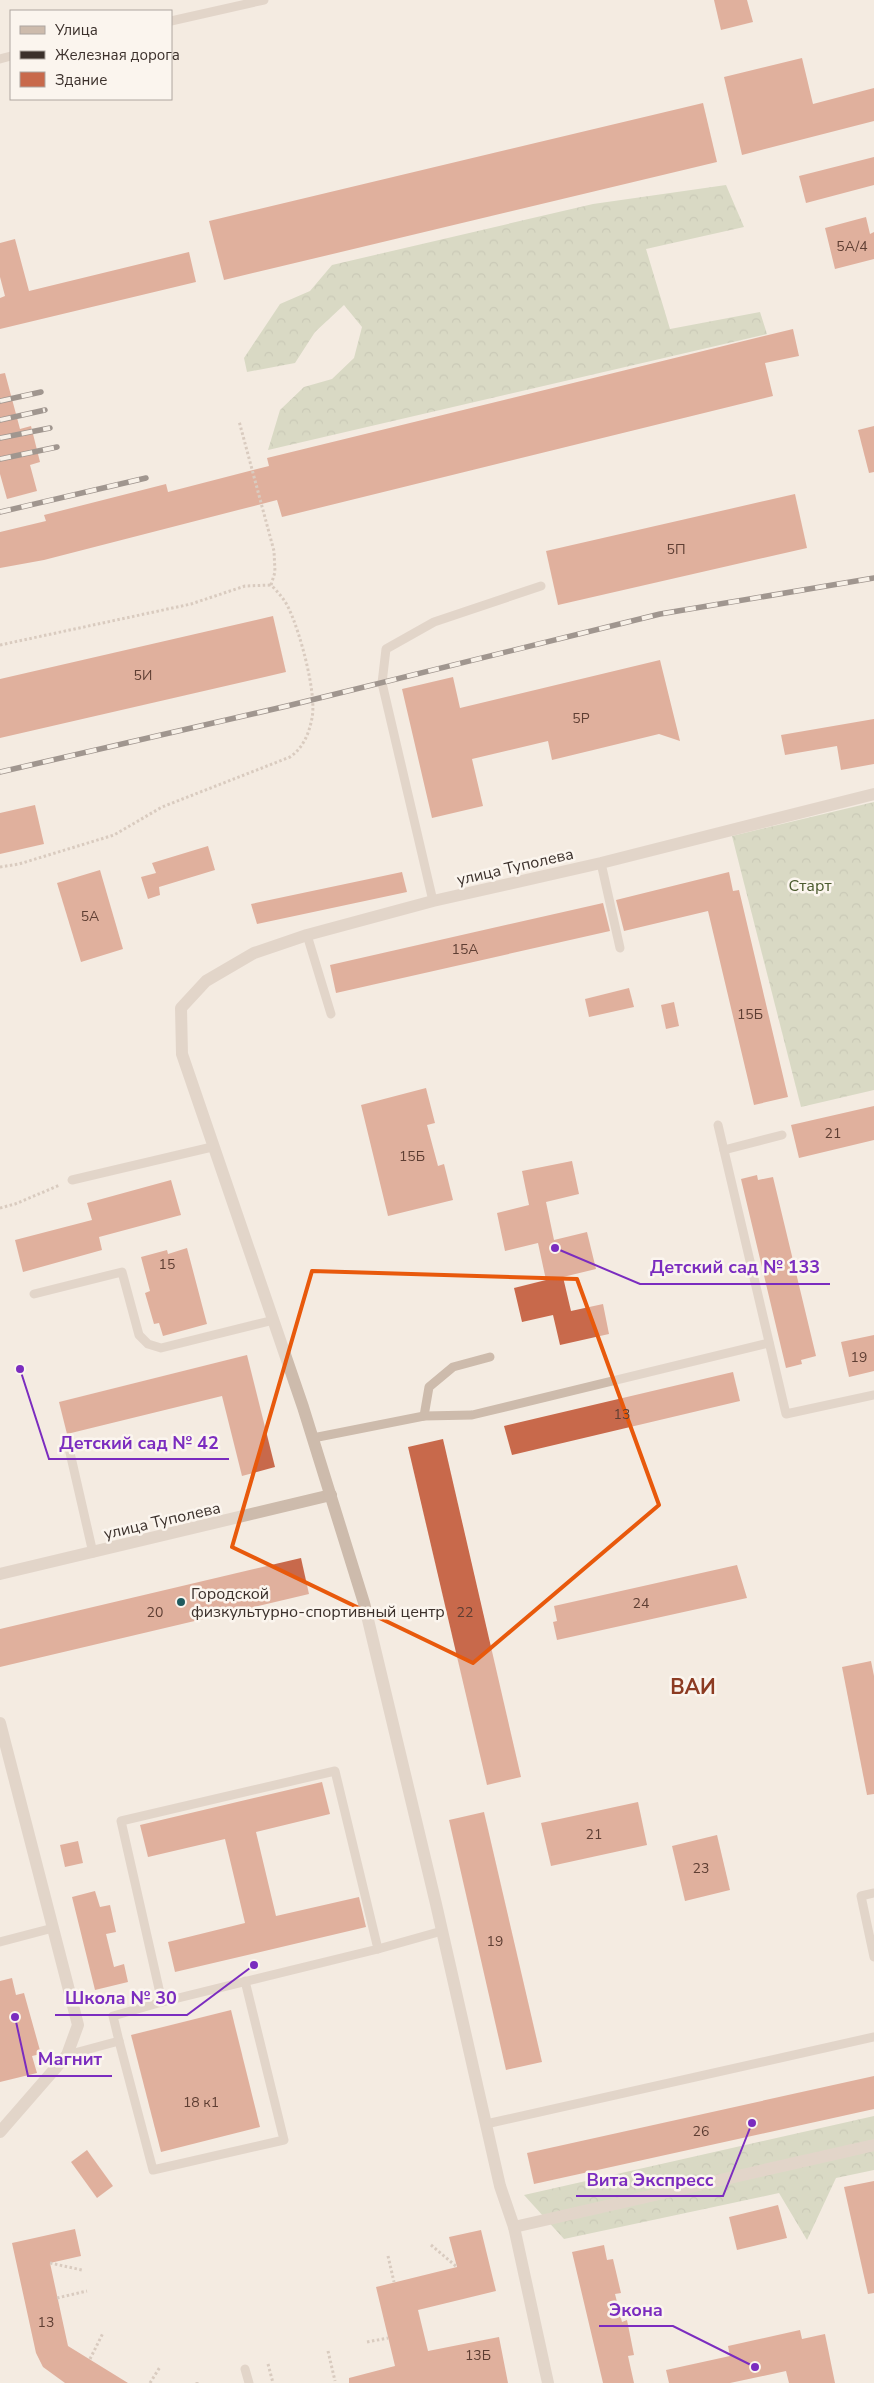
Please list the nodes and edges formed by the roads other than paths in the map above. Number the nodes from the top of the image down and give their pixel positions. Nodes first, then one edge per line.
1 (264, 0) edge
2 (172, 21) edge
3 (541, 586) dead end
4 (874, 794) edge
5 (601, 863) junction
6 (433, 901) junction
7 (307, 934) junction
8 (620, 948) dead end
9 (331, 1014) dead end
10 (718, 1125) dead end
11 (782, 1135) dead end
12 (212, 1147) junction
13 (724, 1150) junction
14 (72, 1180) road end
15 (34, 1294) dead end
16 (274, 1320) junction
17 (769, 1343) junction
18 (490, 1357) dead end
19 (874, 1394) edge
20 (424, 1416) junction
21 (313, 1438) junction
22 (68, 1444) dead end
23 (331, 1495) junction
24 (93, 1552) junction
25 (0, 1574) edge
26 (0, 1723) edge
27 (874, 1893) edge
28 (53, 1928) junction
29 (442, 1931) junction
30 (0, 1942) edge
31 (378, 1949) junction
32 (874, 1957) edge
33 (245, 1981) junction
34 (162, 2002) junction
35 (874, 2037) edge
36 (118, 2042) junction
37 (67, 2056) junction
38 (486, 2124) junction
39 (0, 2132) edge
40 (874, 2145) edge
41 (514, 2227) junction
42 (245, 2369) dead end
43 (249, 2383) edge
44 (548, 2383) edge

1 - 2 lane
3 - 6 lane
4 - 5 street, улица Туполева
5 - 6 street, улица Туполева
5 - 8 lane
6 - 7 street, улица Туполева
7 - 9 lane
7 - 12 street, улица Туполева
10 - 13 lane
11 - 13 lane
12 - 14 lane
12 - 16 street
13 - 17 lane
15 - 16 lane
16 - 21 street
17 - 19 lane
17 - 20 lane
18 - 20 lane
20 - 21 lane
21 - 23 street
22 - 24 lane
23 - 24 street, улица Туполева
23 - 29 street
24 - 25 street, улица Туполева
26 - 28 street
27 - 32 lane
28 - 30 lane
28 - 37 street
29 - 31 lane
29 - 38 street
31 - 33 lane
31 - 34 lane
33 - 34 lane
33 - 36 lane
34 - 36 lane
35 - 38 lane
36 - 37 lane
37 - 39 street
38 - 41 street
40 - 41 street
41 - 44 street
42 - 43 lane

